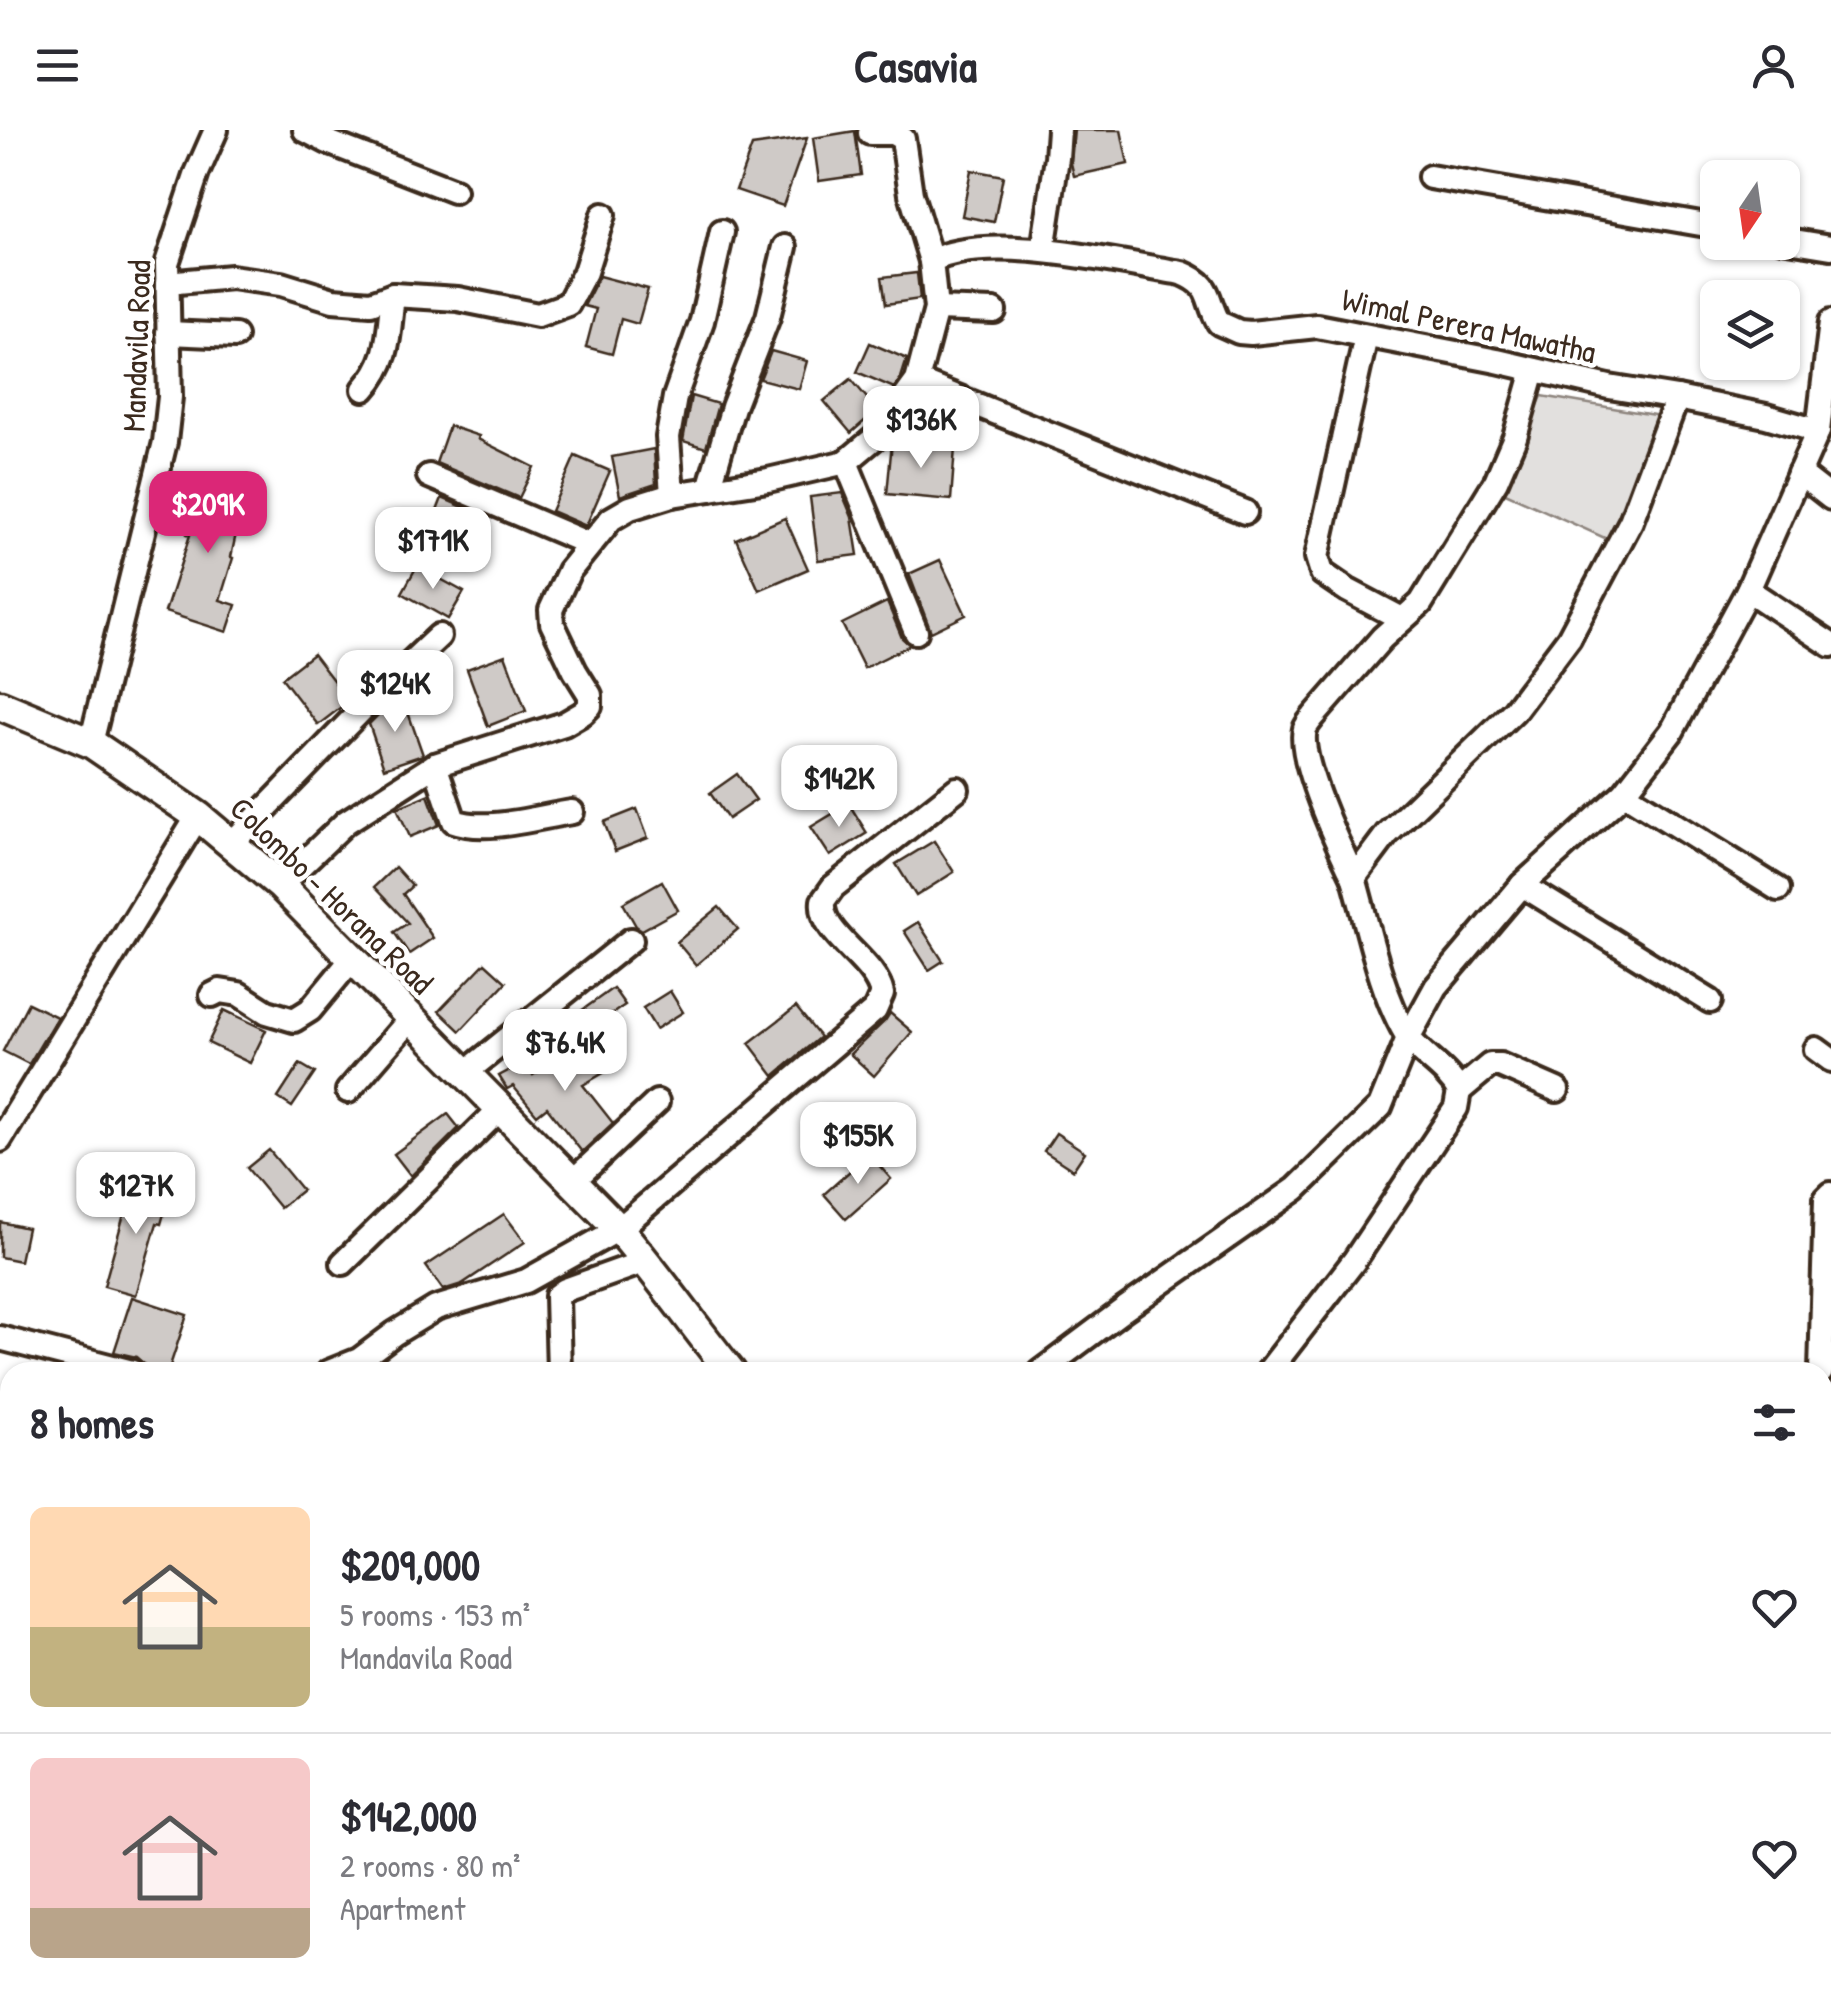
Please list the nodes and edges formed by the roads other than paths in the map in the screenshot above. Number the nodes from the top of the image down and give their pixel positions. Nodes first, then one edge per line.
1 (216, 130) edge
2 (305, 130) edge
3 (1059, 130) edge
4 (870, 133) dead end
5 (1430, 177) dead end
6 (454, 191) dead end
7 (603, 215) dead end
8 (1700, 224) edge
9 (722, 232) dead end
10 (1800, 242) edge
11 (785, 247) dead end
12 (1831, 247) edge
13 (1042, 250) junction
14 (931, 261) junction
15 (167, 283) junction
16 (393, 295) junction
17 (936, 309) junction
18 (994, 311) dead end
19 (1831, 322) edge
20 (168, 333) junction
21 (234, 336) dead end
22 (1366, 336) junction
23 (1534, 370) junction
24 (916, 381) junction
25 (364, 389) dead end
26 (1676, 398) junction
27 (1823, 421) edge
28 (846, 462) junction
29 (1799, 473) junction
30 (429, 476) dead end
31 (709, 488) junction
32 (672, 495) junction
33 (1831, 498) edge
34 (1244, 512) dead end
35 (589, 544) junction
36 (1748, 590) junction
37 (1402, 620) junction
38 (916, 632) dead end
39 (440, 636) dead end
40 (1831, 645) edge
41 (0, 705) edge
42 (91, 743) junction
43 (436, 766) junction
44 (957, 789) dead end
45 (1624, 794) junction
46 (572, 812) dead end
47 (198, 816) junction
48 (232, 844) junction
49 (1354, 878) junction
50 (280, 885) junction
51 (1522, 886) junction
52 (1778, 889) dead end
53 (632, 940) dead end
54 (352, 959) junction
55 (212, 996) dead end
56 (1710, 1001) dead end
57 (411, 1018) junction
58 (1408, 1038) junction
59 (465, 1074) junction
60 (1459, 1090) junction
61 (1557, 1090) dead end
62 (348, 1091) dead end
63 (657, 1102) dead end
64 (500, 1110) junction
65 (0, 1140) edge
66 (572, 1182) junction
67 (1831, 1194) edge
68 (618, 1230) junction
69 (646, 1261) junction
70 (343, 1262) dead end
71 (0, 1338) edge
72 (93, 1362) edge
73 (354, 1362) edge
74 (559, 1362) edge
75 (723, 1362) edge
76 (1054, 1362) edge
77 (1276, 1362) edge
78 (1821, 1362) edge

1 - 15 street, Mandavila Road
2 - 6 street
3 - 13 street
4 - 14 street
5 - 8 street
7 - 16 street
9 - 32 street
10 - 12 street
11 - 31 street
13 - 14 street, Wimal Perera Mawatha
13 - 22 street, Wimal Perera Mawatha
14 - 17 street
15 - 16 street
15 - 20 street, Mandavila Road
16 - 25 street
17 - 18 street
17 - 24 street
19 - 27 street
20 - 21 street
20 - 42 street, Mandavila Road
22 - 23 street, Wimal Perera Mawatha
22 - 37 street
23 - 26 street, Wimal Perera Mawatha
23 - 37 street
24 - 28 street
24 - 34 street
26 - 27 street, Wimal Perera Mawatha
26 - 49 street
27 - 29 street
28 - 31 street
28 - 38 street
29 - 33 street
29 - 36 street
30 - 35 street
31 - 32 street
32 - 35 street
35 - 43 street
36 - 40 street
36 - 45 street
37 - 49 street
39 - 48 street
41 - 42 main road, Colombo - Horana Road
42 - 47 main road, Colombo - Horana Road
43 - 46 street
43 - 50 street
44 - 68 street
45 - 51 street
45 - 52 street
47 - 48 main road, Colombo - Horana Road
47 - 65 street
48 - 50 main road, Colombo - Horana Road
49 - 58 street
50 - 54 main road, Colombo - Horana Road
51 - 56 street
51 - 58 street
53 - 59 street
54 - 55 street
54 - 57 main road, Colombo - Horana Road
57 - 59 main road, Colombo - Horana Road
57 - 62 street
58 - 60 street
58 - 76 street
59 - 64 main road, Colombo - Horana Road
60 - 61 street
60 - 77 street
63 - 66 street
64 - 66 main road, Colombo - Horana Road
64 - 70 street
66 - 68 main road, Colombo - Horana Road
67 - 78 street
68 - 69 main road, Colombo - Horana Road
68 - 73 street
69 - 74 street
69 - 75 main road, Colombo - Horana Road
71 - 72 street

